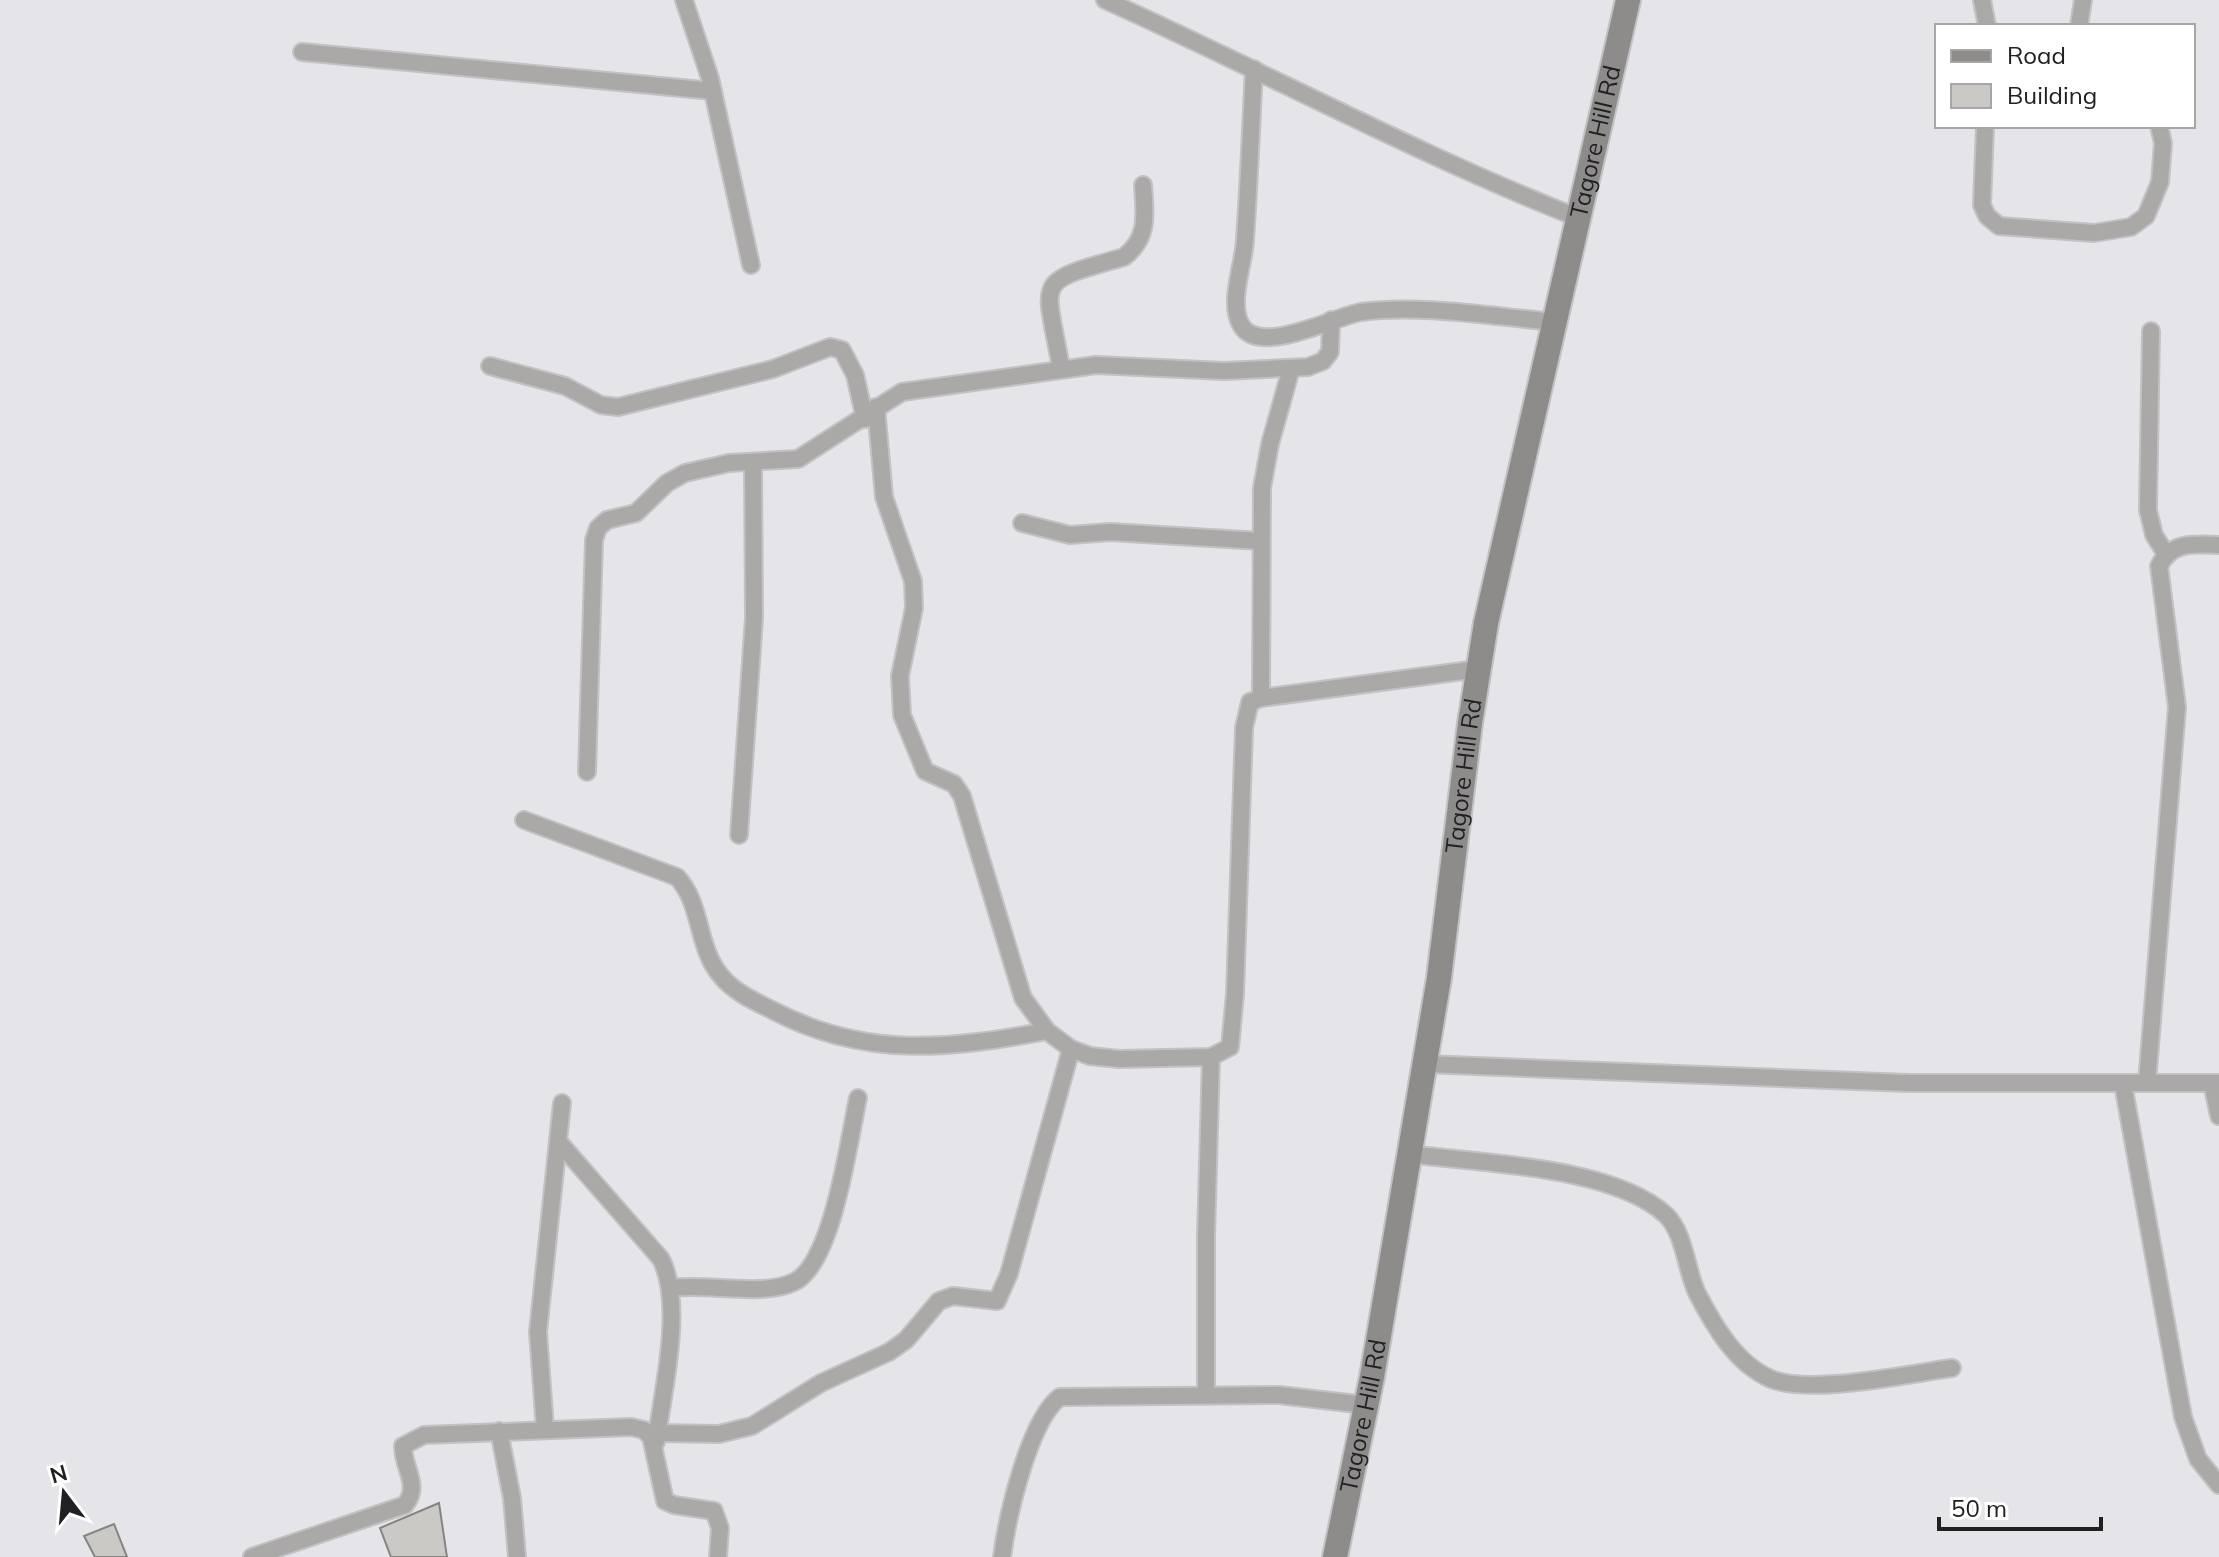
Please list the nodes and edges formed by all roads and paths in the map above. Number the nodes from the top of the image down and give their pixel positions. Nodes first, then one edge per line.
1 (684, 0) edge
2 (1105, 0) edge
3 (1628, 0) edge
4 (1982, 0) edge
5 (2083, 0) edge
6 (1987, 24) edge
7 (2079, 24) edge
8 (302, 52) dead end
9 (1254, 69) junction
10 (713, 91) junction
11 (1985, 128) edge
12 (2159, 128) edge
13 (1143, 185) dead end
14 (1581, 219) junction
15 (751, 265) dead end
16 (1331, 320) junction
17 (1556, 322) junction
18 (2151, 331) dead end
19 (490, 366) dead end
20 (1061, 368) junction
21 (1291, 369) junction
22 (870, 413) junction
23 (753, 463) junction
24 (1022, 523) dead end
25 (1261, 541) junction
26 (2219, 545) edge
27 (2166, 554) junction
28 (1478, 669) junction
29 (1261, 698) junction
30 (587, 772) dead end
31 (524, 820) dead end
32 (739, 835) dead end
33 (1047, 1031) junction
34 (1071, 1049) junction
35 (1211, 1057) junction
36 (1425, 1064) junction
37 (2147, 1083) junction
38 (2216, 1083) edge
39 (2123, 1084) junction
40 (858, 1098) dead end
41 (562, 1103) dead end
42 (2219, 1116) edge
43 (558, 1141) junction
44 (1409, 1154) junction
45 (671, 1288) junction
46 (1952, 1368) dead end
47 (1206, 1395) junction
48 (1366, 1405) junction
49 (545, 1429) junction
50 (499, 1431) junction
51 (656, 1442) junction
52 (2219, 1485) edge
53 (252, 1557) edge
54 (517, 1557) edge
55 (718, 1557) edge
56 (1002, 1557) edge
57 (1335, 1557) edge

1 - 10 street
2 - 9 street
3 - 14 main road, Tagore Hill Rd
4 - 6 street
5 - 7 street
8 - 10 street
9 - 14 street
9 - 16 street
10 - 15 street
11 - 12 street
13 - 20 street
14 - 17 main road, Tagore Hill Rd
16 - 17 street
16 - 21 street
17 - 28 main road, Tagore Hill Rd
18 - 27 street
19 - 22 street
20 - 21 street
20 - 22 street
21 - 25 street
22 - 23 street
22 - 33 street
23 - 30 street
23 - 32 street
24 - 25 street
25 - 29 street
26 - 27 street
27 - 37 street
28 - 29 street
28 - 36 main road, Tagore Hill Rd
29 - 35 street
31 - 33 street
33 - 34 street
34 - 35 street
34 - 51 street
35 - 47 street
36 - 39 street
36 - 44 main road, Tagore Hill Rd
37 - 38 street
37 - 39 street
38 - 42 street
39 - 52 street
40 - 45 street
41 - 43 street
43 - 45 street
43 - 49 street
44 - 46 street
44 - 48 main road, Tagore Hill Rd
45 - 51 street
47 - 48 street
47 - 56 street
48 - 57 main road, Tagore Hill Rd
49 - 50 street
49 - 51 street
50 - 53 street
50 - 54 street
51 - 55 street

